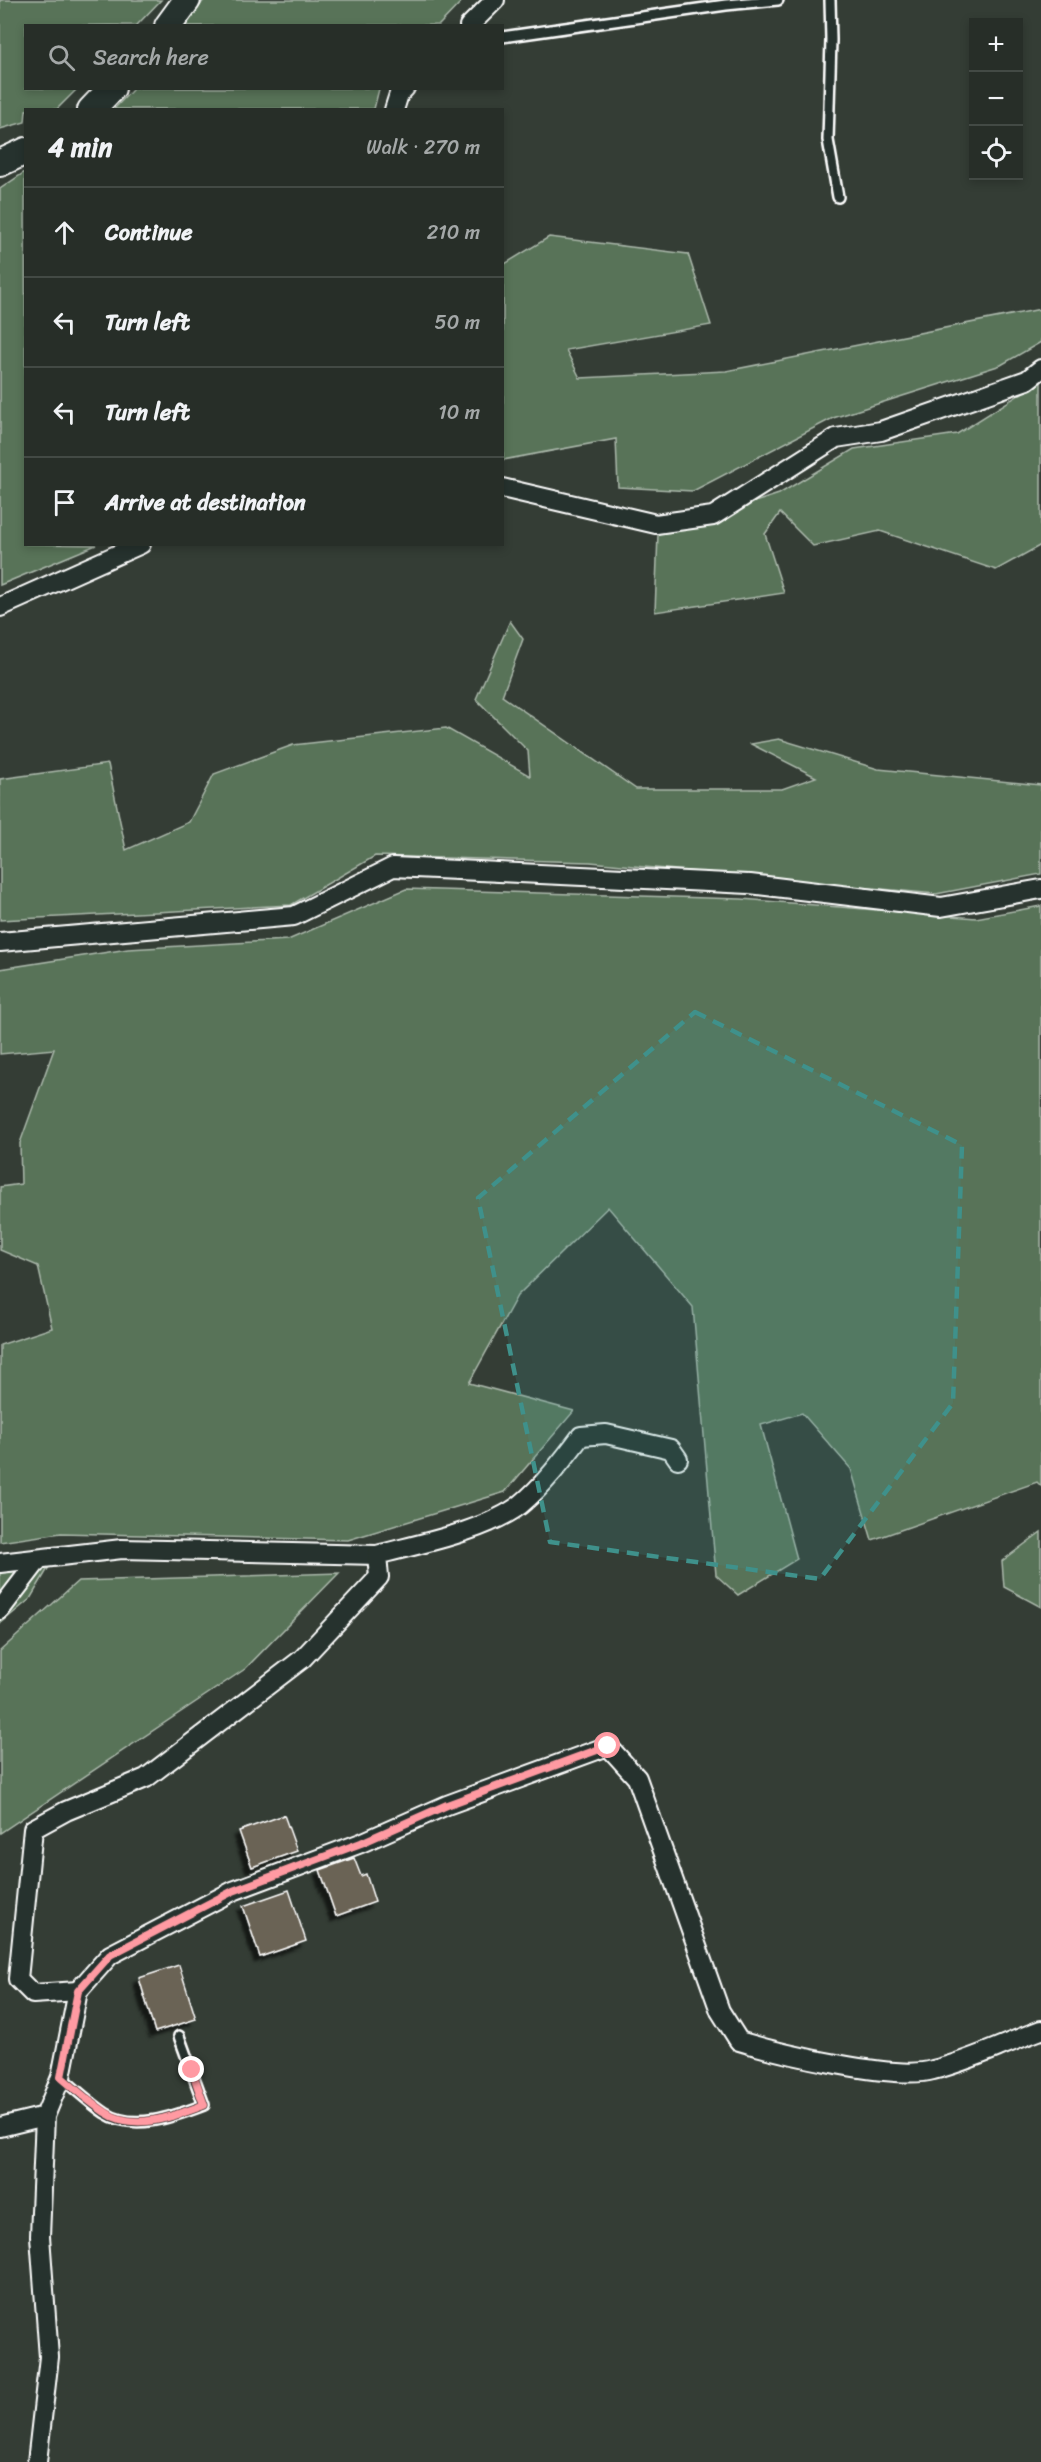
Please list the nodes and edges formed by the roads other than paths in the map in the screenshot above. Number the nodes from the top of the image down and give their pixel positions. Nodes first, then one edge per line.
1 (187, 0) edge
2 (495, 0) edge
3 (778, 0) edge
4 (830, 0) edge
5 (169, 24) edge
6 (471, 24) edge
7 (504, 37) edge
8 (110, 90) edge
9 (403, 90) edge
10 (93, 108) edge
11 (395, 108) edge
12 (24, 152) edge
13 (0, 163) edge
14 (838, 197) dead end
15 (1041, 369) edge
16 (504, 488) edge
17 (137, 546) edge
18 (0, 607) edge
19 (1041, 889) edge
20 (0, 942) edge
21 (678, 1459) dead end
22 (377, 1555) junction
23 (39, 1559) junction
24 (0, 1563) edge
25 (0, 1610) edge
26 (78, 1991) junction
27 (1041, 2030) edge
28 (179, 2036) dead end
29 (61, 2077) junction
30 (45, 2116) junction
31 (0, 2127) edge
32 (37, 2462) edge

1 - 5 street
2 - 6 street
3 - 7 lane
4 - 14 lane
8 - 10 street
9 - 11 street
12 - 13 street
15 - 16 street
17 - 18 street
19 - 20 street
21 - 22 street
22 - 23 street
22 - 26 street
23 - 24 street
23 - 25 street
26 - 27 street
26 - 29 street
28 - 29 lane
29 - 30 street
30 - 31 street
30 - 32 street

